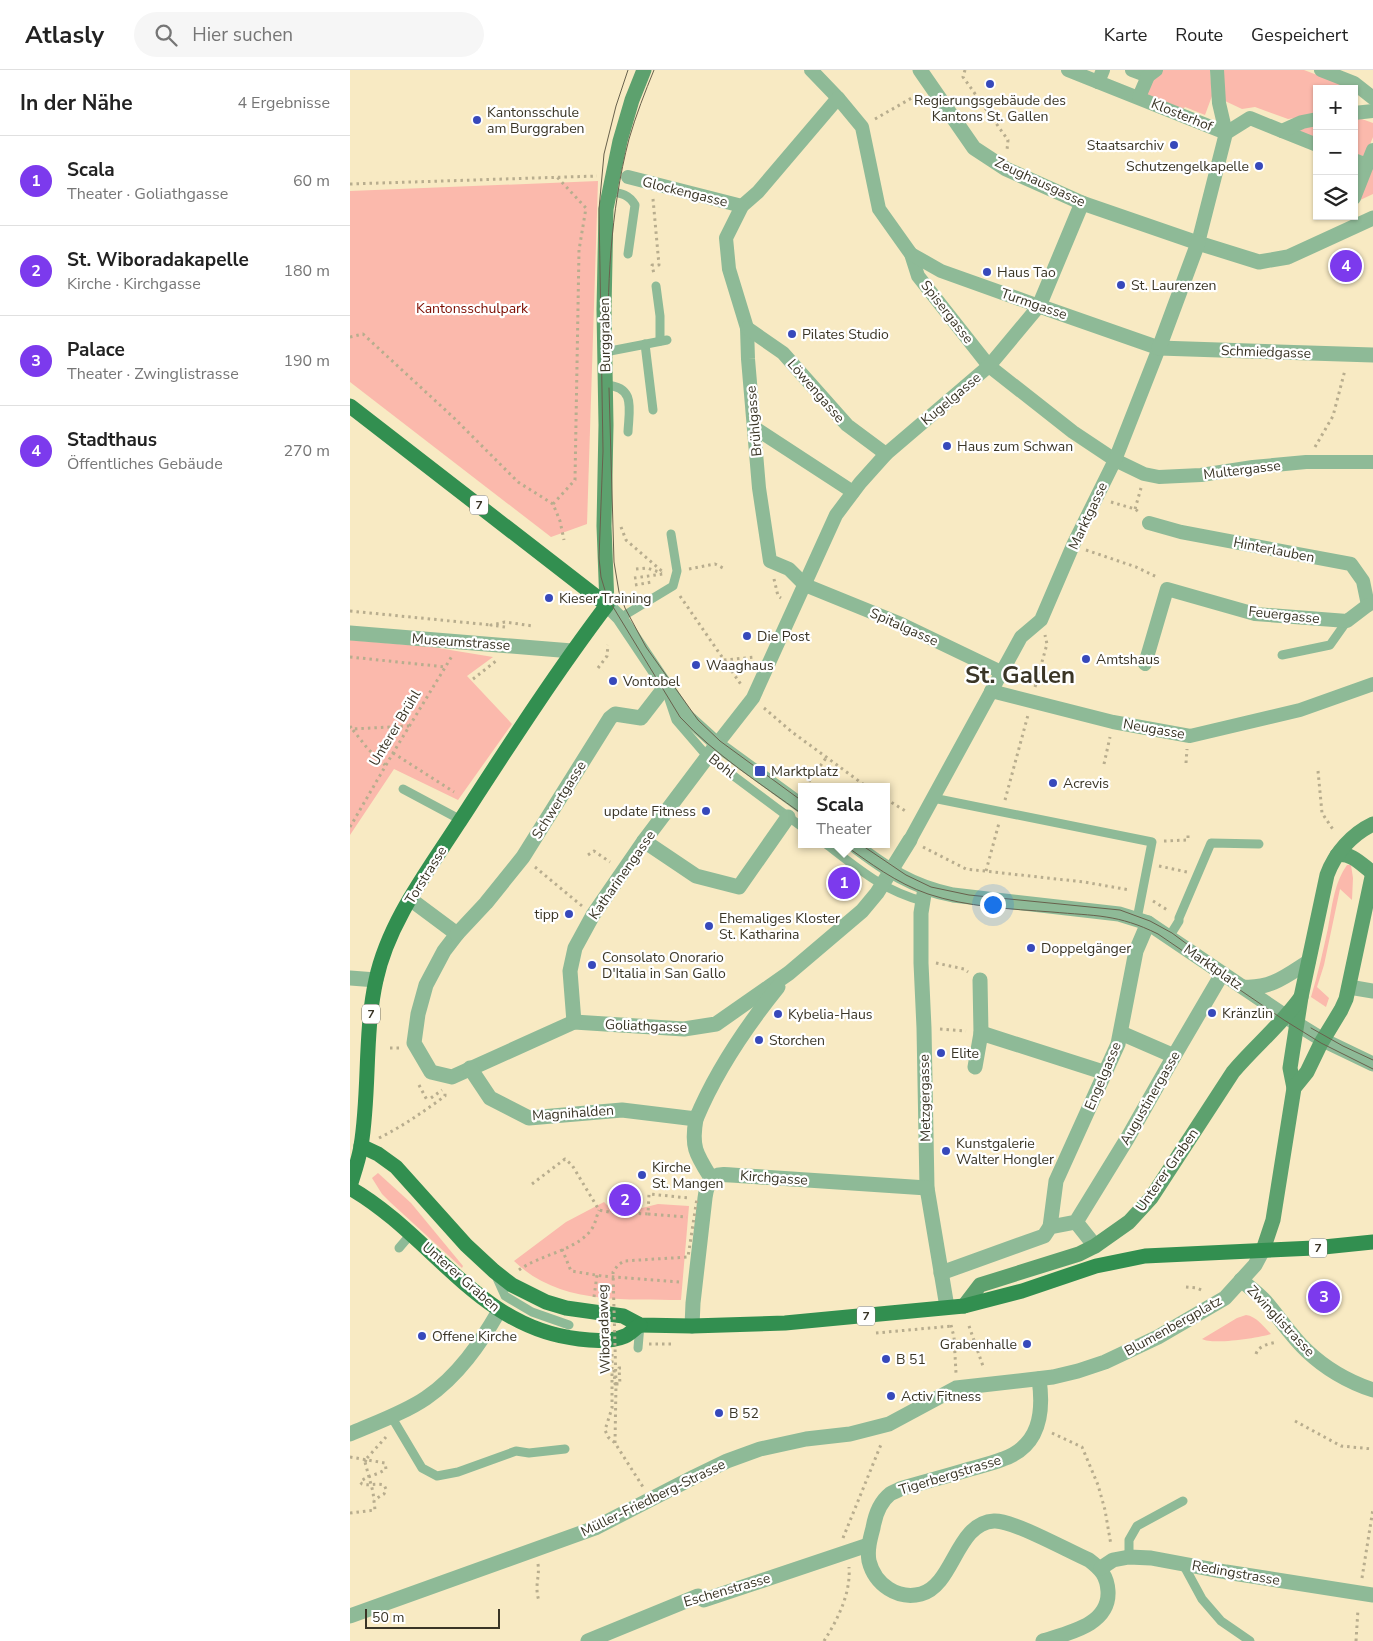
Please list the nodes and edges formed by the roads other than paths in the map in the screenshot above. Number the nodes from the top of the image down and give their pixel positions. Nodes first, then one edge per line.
1 (644, 70) edge
2 (811, 70) edge
3 (920, 70) edge
4 (1068, 70) edge
5 (1132, 70) edge
6 (1217, 70) edge
7 (1321, 70) edge
8 (1152, 73) edge
9 (1100, 76) edge
10 (838, 98) junction
11 (1139, 98) junction
12 (1373, 98) edge
13 (1373, 111) edge
14 (1358, 113) edge
15 (1313, 121) edge
16 (1282, 131) junction
17 (1226, 133) junction
18 (1313, 143) edge
19 (1373, 150) edge
20 (1361, 163) edge
21 (628, 178) dead end
22 (1358, 178) edge
23 (609, 191) junction
24 (1082, 202) junction
25 (742, 206) junction
26 (1373, 218) edge
27 (1353, 221) edge
28 (1198, 243) junction
29 (628, 254) dead end
30 (911, 254) junction
31 (656, 286) road end
32 (1039, 306) junction
33 (747, 328) junction
34 (645, 344) junction
35 (1159, 348) junction
36 (605, 352) junction
37 (1373, 355) edge
38 (989, 366) junction
39 (606, 385) junction
40 (350, 406) edge
41 (653, 410) dead end
42 (755, 428) junction
43 (628, 432) dead end
44 (886, 454) junction
45 (1114, 460) junction
46 (1373, 462) edge
47 (853, 492) junction
48 (1149, 523) road end
49 (671, 534) dead end
50 (805, 584) junction
51 (607, 605) junction
52 (1371, 605) edge
53 (620, 618) junction
54 (1347, 621) junction
55 (350, 633) edge
56 (572, 651) junction
57 (1282, 654) dead end
58 (1145, 664) dead end
59 (1001, 672) junction
60 (1373, 684) edge
61 (666, 687) junction
62 (991, 690) junction
63 (717, 744) junction
64 (707, 756) junction
65 (404, 790) dead end
66 (933, 798) junction
67 (798, 803) edge
68 (788, 817) junction
69 (461, 820) junction
70 (798, 824) edge
71 (1373, 824) edge
72 (910, 840) joint
73 (644, 841) junction
74 (1259, 844) dead end
75 (831, 848) edge
76 (859, 848) edge
77 (1337, 855) junction
78 (892, 871) junction
79 (1372, 879) edge
80 (882, 885) junction
81 (927, 894) junction
82 (410, 899) junction
83 (1142, 921) junction
84 (457, 934) junction
85 (1170, 937) junction
86 (1308, 962) junction
87 (789, 973) junction
88 (1222, 974) junction
89 (350, 978) edge
90 (376, 980) junction
91 (980, 980) road end
92 (1349, 986) junction
93 (1243, 988) junction
94 (1373, 991) edge
95 (1291, 1021) junction
96 (574, 1022) junction
97 (974, 1032) junction
98 (1121, 1033) junction
99 (1323, 1040) junction
100 (1174, 1056) junction
101 (1373, 1064) edge
102 (974, 1067) dead end
103 (470, 1068) junction
104 (1106, 1073) junction
105 (1294, 1088) junction
106 (696, 1119) junction
107 (356, 1145) edge
108 (711, 1178) junction
109 (350, 1187) edge
110 (927, 1188) junction
111 (1076, 1222) junction
112 (1050, 1227) junction
113 (411, 1234) junction
114 (1373, 1242) edge
115 (1095, 1246) junction
116 (399, 1248) dead end
117 (1263, 1250) junction
118 (494, 1271) junction
119 (941, 1273) junction
120 (1242, 1280) junction
121 (964, 1306) junction
122 (947, 1307) junction
123 (499, 1311) junction
124 (569, 1324) dead end
125 (640, 1324) junction
126 (692, 1326) junction
127 (638, 1348) dead end
128 (1039, 1379) junction
129 (956, 1388) joint
130 (1373, 1390) edge
131 (391, 1424) junction
132 (350, 1434) edge
133 (565, 1449) dead end
134 (1182, 1501) dead end
135 (868, 1545) junction
136 (1129, 1557) junction
137 (1183, 1564) junction
138 (1100, 1568) junction
139 (1366, 1598) edge
140 (350, 1616) edge
141 (588, 1641) edge
142 (1043, 1641) edge
143 (1250, 1641) edge

1 - 23 main road, Burggraben
2 - 10 street, Spisergasse
3 - 24 street, Zeughausgasse
4 - 9 street, Klosterhof
5 - 8 street, Klosterhof
6 - 17 street
7 - 12 street
8 - 11 street, Klosterhof
9 - 11 street, Klosterhof
10 - 25 street, Brühlgasse
10 - 30 street, Spisergasse
11 - 17 street, Klosterhof
13 - 14 street
15 - 16 street
16 - 17 street
16 - 18 street
17 - 28 street, Marktgasse
19 - 20 street
20 - 22 street
21 - 25 street, Glockengasse
23 - 29 lane
23 - 36 main road, Burggraben
24 - 28 street, Zeughausgasse
24 - 32 street, Kugelgasse
25 - 33 street, Brühlgasse
26 - 27 street, Zeughausgasse
27 - 28 street, Zeughausgasse
28 - 35 street, Marktgasse
30 - 32 street, Turmgasse
30 - 38 street, Spisergasse
31 - 34 lane
32 - 35 street, Turmgasse
32 - 38 street, Kugelgasse
33 - 42 street, Brühlgasse
33 - 44 street, Löwengasse
34 - 36 lane
34 - 41 lane
35 - 37 street, Schmiedgasse
35 - 45 street, Marktgasse
36 - 39 main road, Burggraben
38 - 44 street, Kugelgasse
38 - 45 street, Spisergasse
39 - 43 lane
39 - 51 main road, Burggraben
40 - 51 main road, 7
42 - 47 street
42 - 50 street, Brühlgasse
44 - 47 street, Kugelgasse
45 - 46 street, Multergasse
45 - 59 street, Marktgasse
47 - 50 street, Kugelgasse
48 - 52 street, Hinterlauben
49 - 53 lane
50 - 59 street, Spitalgasse
50 - 63 street
51 - 53 street, Bohl
51 - 56 main road, Torstrasse / 7
52 - 54 street
53 - 61 street, Bohl
54 - 57 lane
54 - 58 street, Feuergasse
55 - 56 street, Museumstrasse
56 - 69 main road, Torstrasse / 7
59 - 62 street, Marktgasse
60 - 62 street, Neugasse
61 - 63 street, Bohl
61 - 64 lane, Bohl
61 - 84 street, Schwertgasse
62 - 66 street, Marktgasse
63 - 64 street, Katharinengasse
63 - 67 street, Bohl
64 - 68 lane, Bohl
64 - 73 street, Katharinengasse
65 - 69 lane
66 - 72 street, Marktgasse
66 - 83 lane
68 - 70 lane, Bohl
68 - 73 street
69 - 82 main road, Torstrasse / 7
71 - 77 main road
72 - 78 street, Marktgasse
73 - 96 street, Katharinengasse
74 - 85 lane
75 - 80 lane
76 - 78 street
77 - 79 main road
77 - 86 main road
78 - 80 street, Goliathgasse
78 - 81 street, Marktplatz
79 - 92 main road, Blumenbergplatz
80 - 81 lane
80 - 87 street, Goliathgasse
81 - 83 street, Marktplatz
81 - 110 street, Metzgergasse
82 - 84 street
82 - 90 main road, Torstrasse / 7
83 - 85 street, Marktplatz
83 - 98 street, Engelgasse
84 - 103 street, Schwertgasse
85 - 88 street, Marktplatz
86 - 93 street
86 - 95 main road, Unterer Graben
87 - 96 street, Goliathgasse
87 - 106 street
88 - 93 street, Marktplatz
88 - 100 street, Augustinergasse
89 - 90 street
90 - 107 main road, Torstrasse / 7
91 - 97 street
92 - 94 street
92 - 99 main road, Blumenbergplatz
93 - 95 street, Marktplatz
95 - 99 street, Marktplatz
95 - 105 main road
95 - 115 main road, Unterer Graben
96 - 103 street, Goliathgasse
97 - 102 street
97 - 104 street
98 - 100 street
98 - 104 street, Engelgasse
99 - 101 street, Marktplatz
99 - 105 main road, Blumenbergplatz
100 - 111 street, Augustinergasse
103 - 106 street, Magnihalden
104 - 112 street, Engelgasse
105 - 117 main road, Blumenbergplatz
106 - 108 street
107 - 109 main road, Torstrasse / 7
107 - 118 main road, Unterer Graben / 7
108 - 110 street, Kirchgasse
108 - 126 street
109 - 113 main road, Unterer Graben / 7
110 - 119 street, Metzgergasse
111 - 112 street
111 - 115 street
112 - 119 street
113 - 116 lane
113 - 123 main road, Unterer Graben / 7
114 - 117 main road, 7
115 - 121 main road, Unterer Graben
117 - 120 street, Blumenbergplatz
117 - 121 main road, Unterer Graben / 7
118 - 124 lane
118 - 125 main road, Unterer Graben / 7
119 - 122 street, Metzgergasse
120 - 128 street, Blumenbergplatz
120 - 130 street, Zwinglistrasse
121 - 122 main road, Unterer Graben / 7
122 - 126 main road, Unterer Graben / 7
123 - 125 main road, Unterer Graben / 7
123 - 131 street
125 - 126 main road, Unterer Graben / 7
125 - 127 lane
128 - 129 street, Blumenbergplatz
128 - 135 street, Tigerbergstrasse
129 - 140 street, Müller-Friedberg-Strasse
131 - 132 street
131 - 133 lane
134 - 136 lane
135 - 138 street, Tigerbergstrasse
135 - 141 street, Eschenstrasse
136 - 137 street, Redingstrasse
136 - 138 street, Redingstrasse
137 - 139 street, Redingstrasse
137 - 143 lane
138 - 142 street

